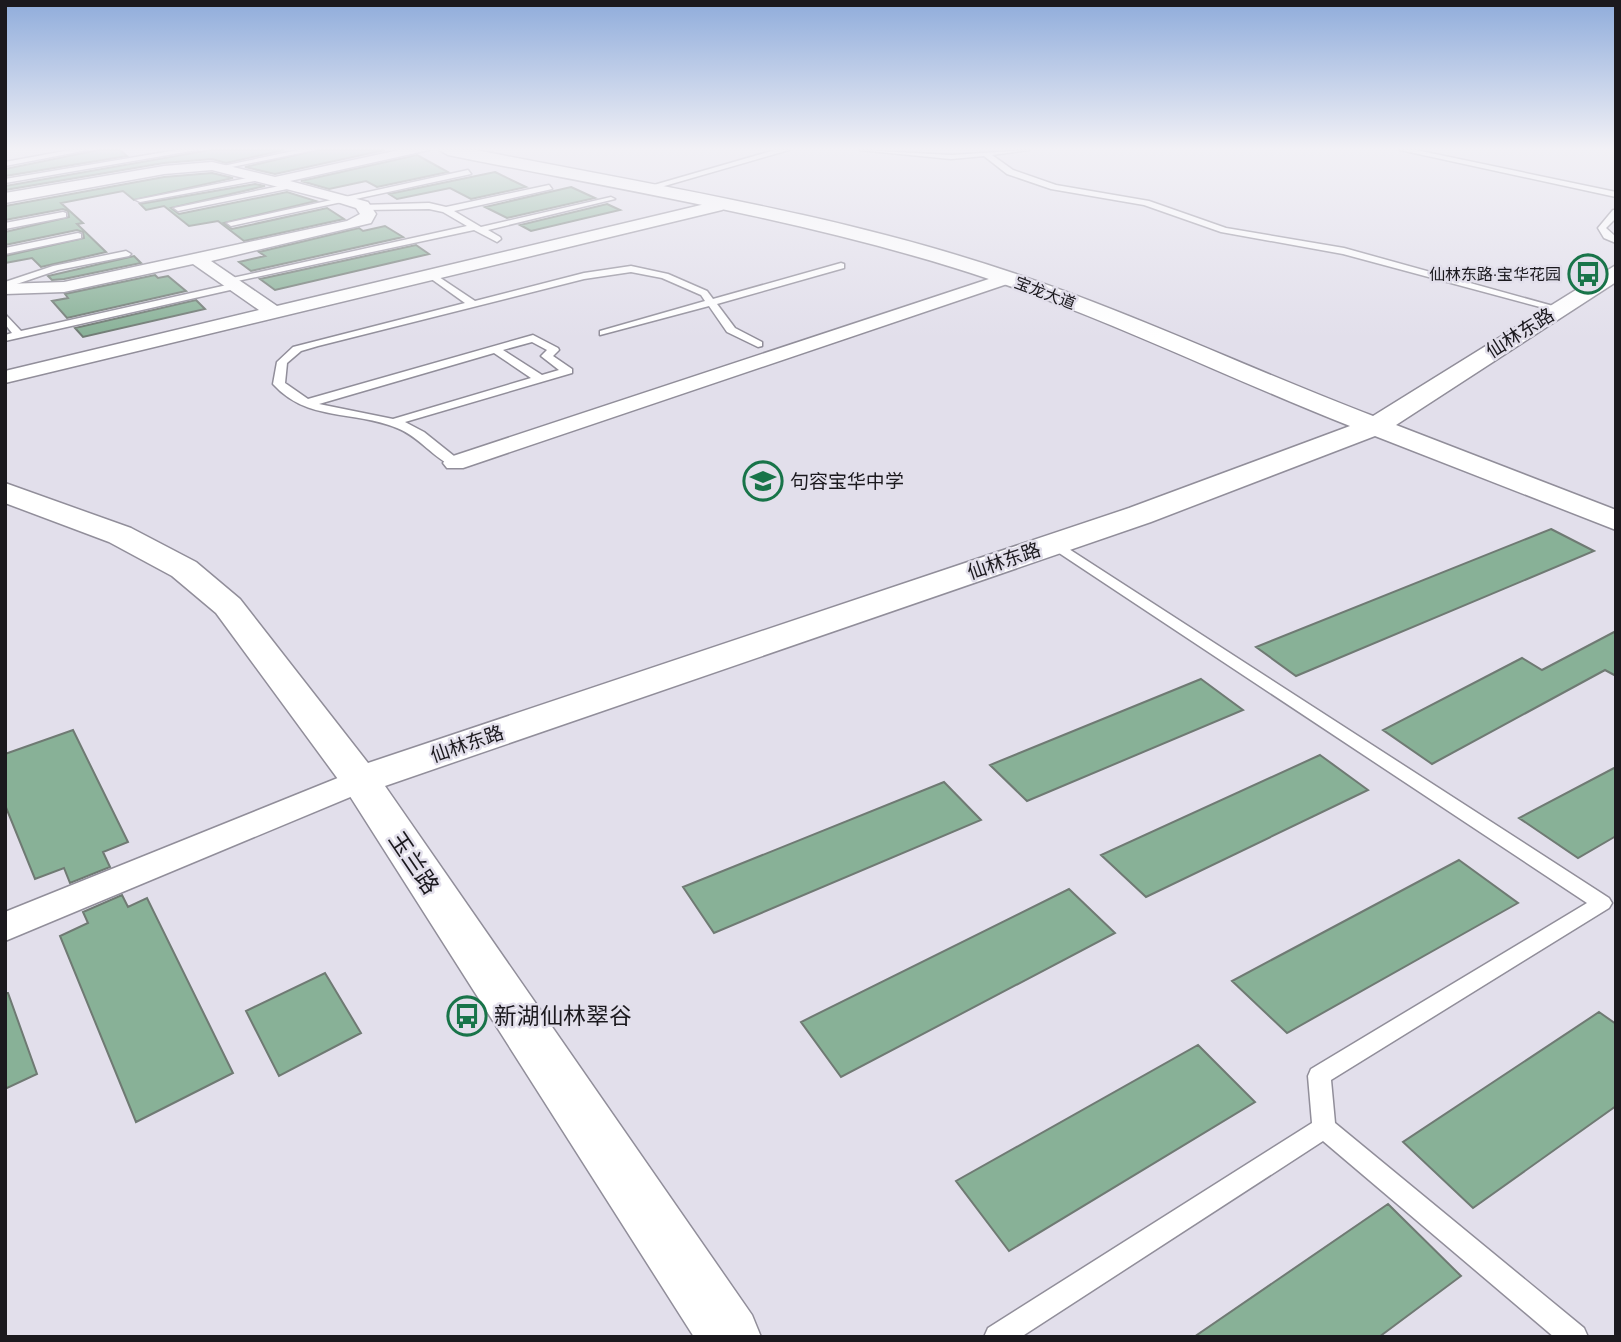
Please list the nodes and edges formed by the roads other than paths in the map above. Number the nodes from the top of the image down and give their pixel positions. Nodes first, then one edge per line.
1 (1616, 212) edge
2 (280, 213) edge
3 (329, 213) edge
4 (367, 213) edge
5 (450, 213) edge
6 (548, 213) edge
7 (691, 213) edge
8 (757, 213) edge
9 (1174, 213) edge
10 (63, 215) dead end
11 (231, 223) dead end
12 (5, 226) edge
13 (476, 228) junction
14 (241, 230) dead end
15 (78, 236) dead end
16 (497, 239) dead end
17 (1616, 240) edge
18 (5, 251) edge
19 (126, 254) dead end
20 (197, 260) junction
21 (841, 266) dead end
22 (1616, 272) edge
23 (433, 276) junction
24 (1007, 278) junction
25 (232, 283) junction
26 (6, 289) edge
27 (714, 302) junction
28 (473, 304) junction
29 (1559, 309) junction
30 (275, 313) junction
31 (5, 317) edge
32 (604, 333) dead end
33 (19, 335) junction
34 (5, 338) edge
35 (758, 344) dead end
36 (495, 349) junction
37 (5, 377) edge
38 (540, 379) junction
39 (304, 404) junction
40 (394, 422) junction
41 (1377, 425) junction
42 (455, 463) joint
43 (5, 492) edge
44 (1616, 521) edge
45 (1055, 544) junction
46 (360, 780) junction
47 (1609, 898) edge
48 (5, 927) edge
49 (1324, 1128) junction
50 (730, 1337) edge
51 (997, 1337) edge
52 (1575, 1337) edge

1 - 17 lane
2 - 11 lane
3 - 14 lane
4 - 20 street
5 - 13 lane
6 - 13 lane
7 - 23 street
8 - 24 street, 宝龙大道
9 - 29 lane
10 - 12 lane
13 - 16 lane
13 - 25 lane
15 - 18 lane
19 - 26 lane
20 - 25 street
20 - 26 street
21 - 27 lane
22 - 29 street, 仙林东路
23 - 28 lane
23 - 30 street
24 - 41 street, 宝龙大道
24 - 42 street
25 - 30 street
25 - 33 lane
27 - 28 lane
27 - 32 lane
27 - 35 lane
28 - 39 lane
29 - 41 street, 仙林东路
30 - 37 street
31 - 33 lane
33 - 34 lane
36 - 38 lane
36 - 38 lane
36 - 39 lane
38 - 40 lane
39 - 40 lane
40 - 42 lane
41 - 44 street, 宝龙大道
41 - 45 street, 仙林东路
43 - 46 street, 玉兰路
45 - 46 street, 仙林东路
45 - 47 lane
46 - 48 street
46 - 50 street, 玉兰路
47 - 49 lane
49 - 51 lane
49 - 52 lane

